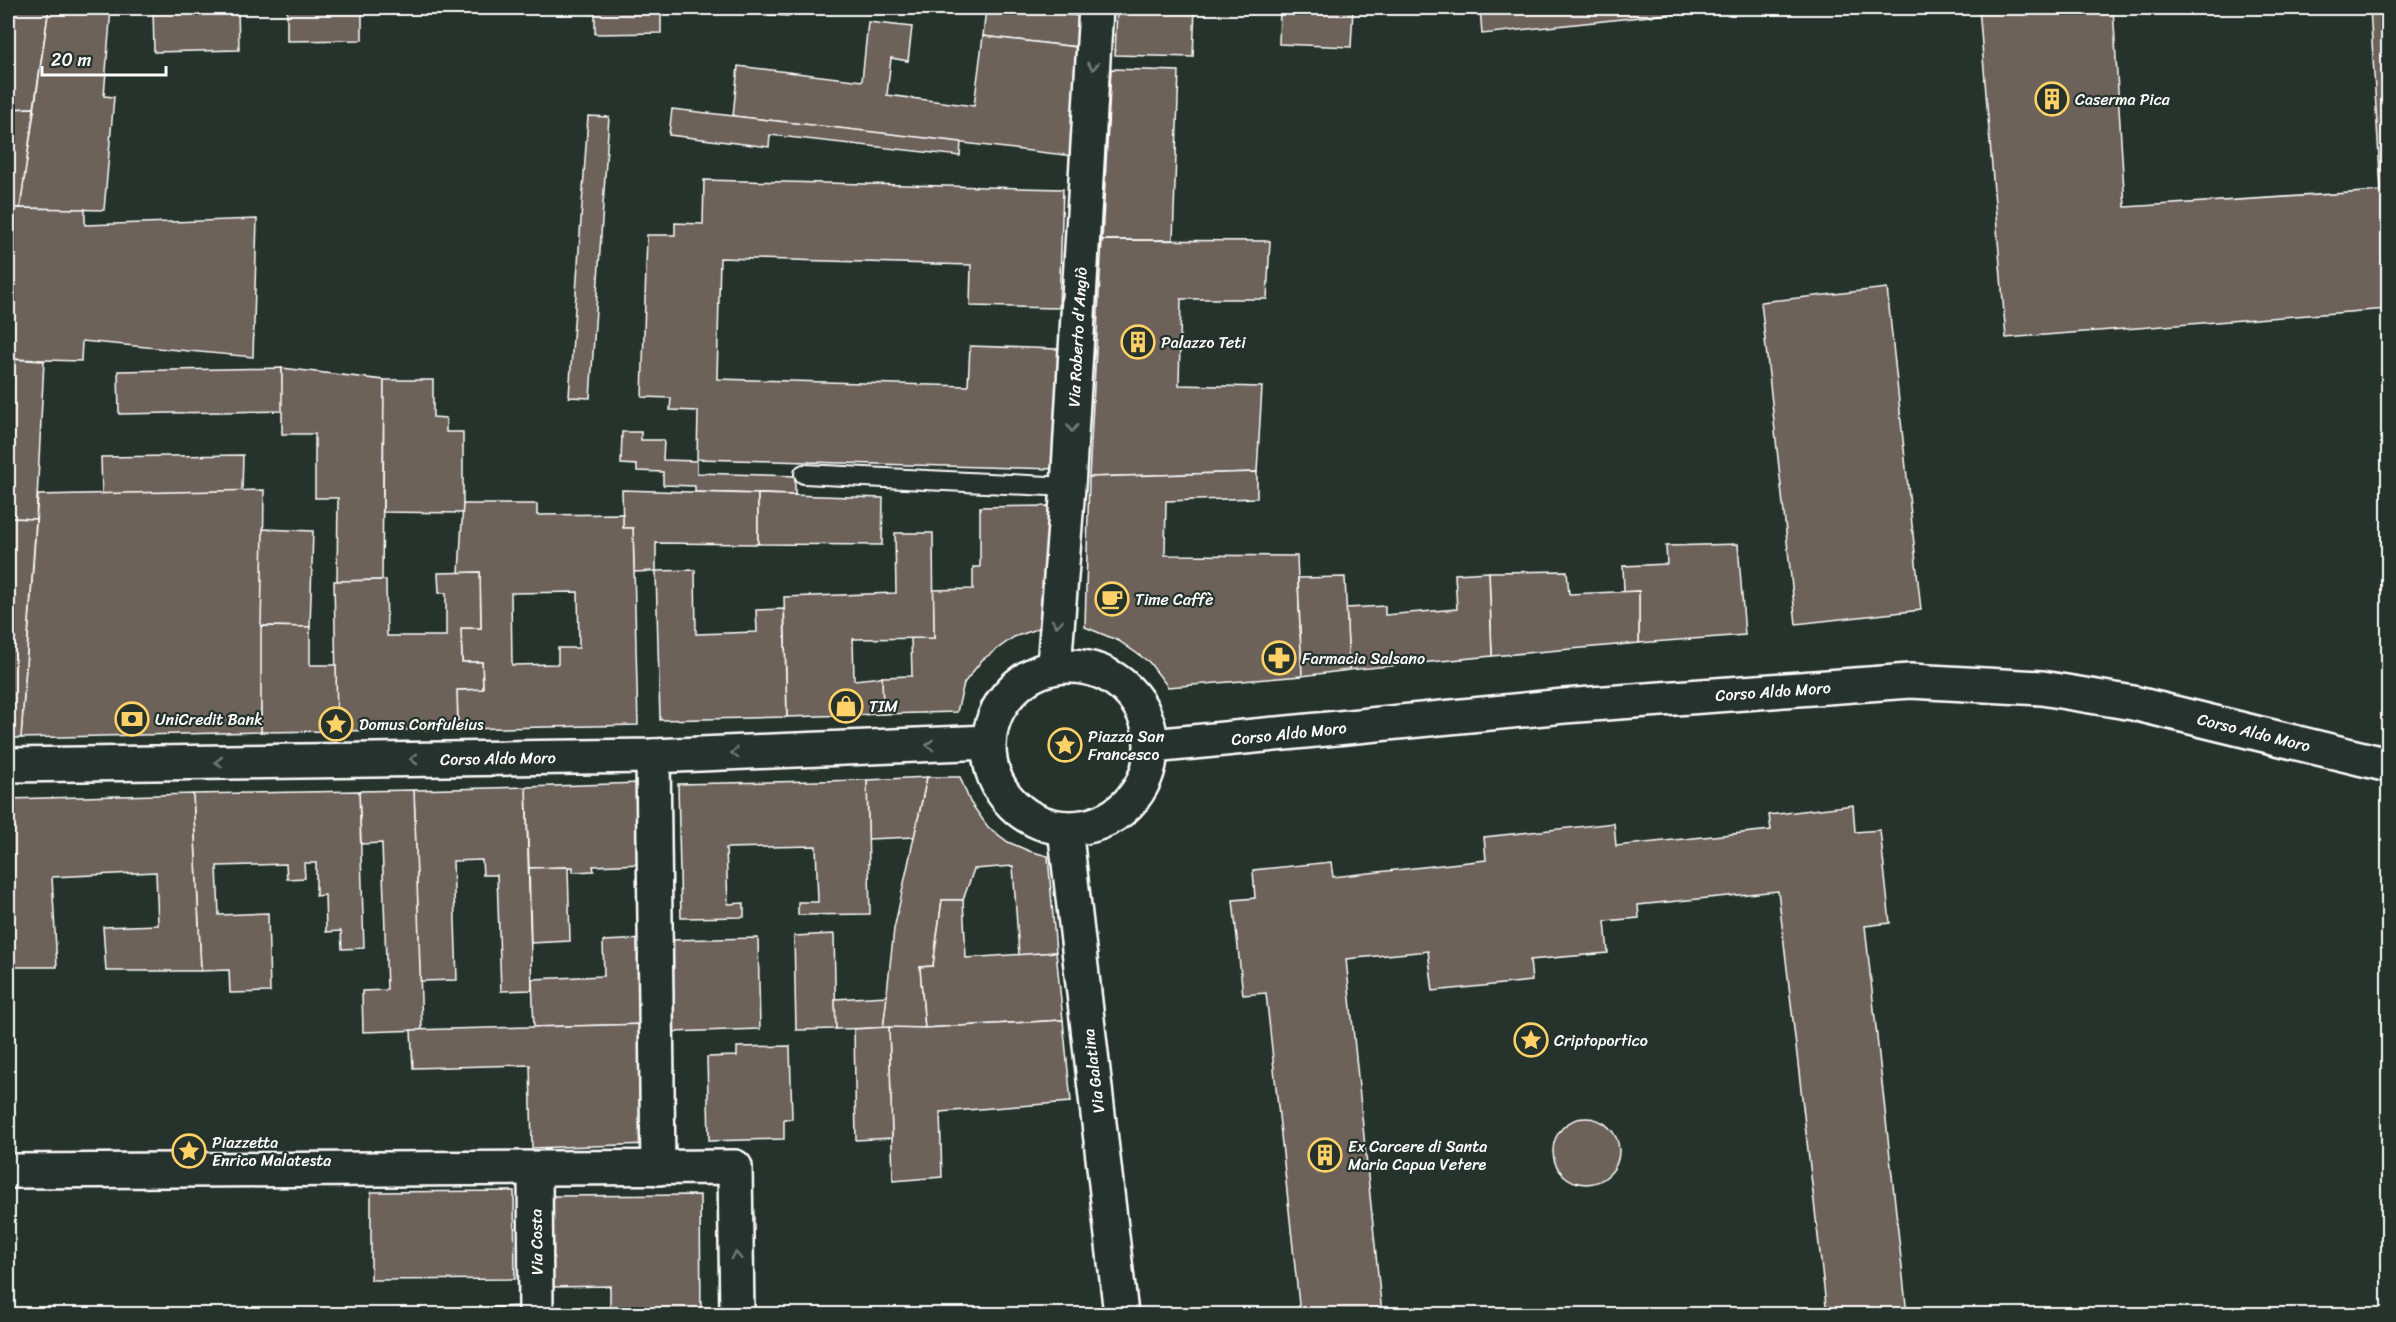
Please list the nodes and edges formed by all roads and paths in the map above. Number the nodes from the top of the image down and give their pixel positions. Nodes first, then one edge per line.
1 (1096, 8) edge
2 (804, 474) dead end
3 (1068, 487) junction
4 (1054, 667) junction
5 (989, 742) junction
6 (1152, 746) junction
7 (653, 756) junction
8 (8, 765) edge
9 (2388, 765) edge
10 (1065, 828) junction
11 (658, 1168) junction
12 (535, 1169) junction
13 (8, 1171) edge
14 (536, 1314) edge
15 (737, 1314) edge
16 (1121, 1314) edge

1 -> 3 main road, Via Roberto d'Angiò
2 - 3 lane
3 -> 4 main road, Via Roberto d'Angiò
4 - 5 main road
4 - 6 main road
5 -> 7 main road, Corso Aldo Moro
5 - 10 main road
6 - 9 main road, Corso Aldo Moro
6 - 10 main road
7 -> 8 main road, Corso Aldo Moro
7 - 11 main road
10 - 16 main road, Via Galatina
11 - 12 main road
15 -> 11 main road
12 - 13 main road
12 - 14 main road, Via Costa

